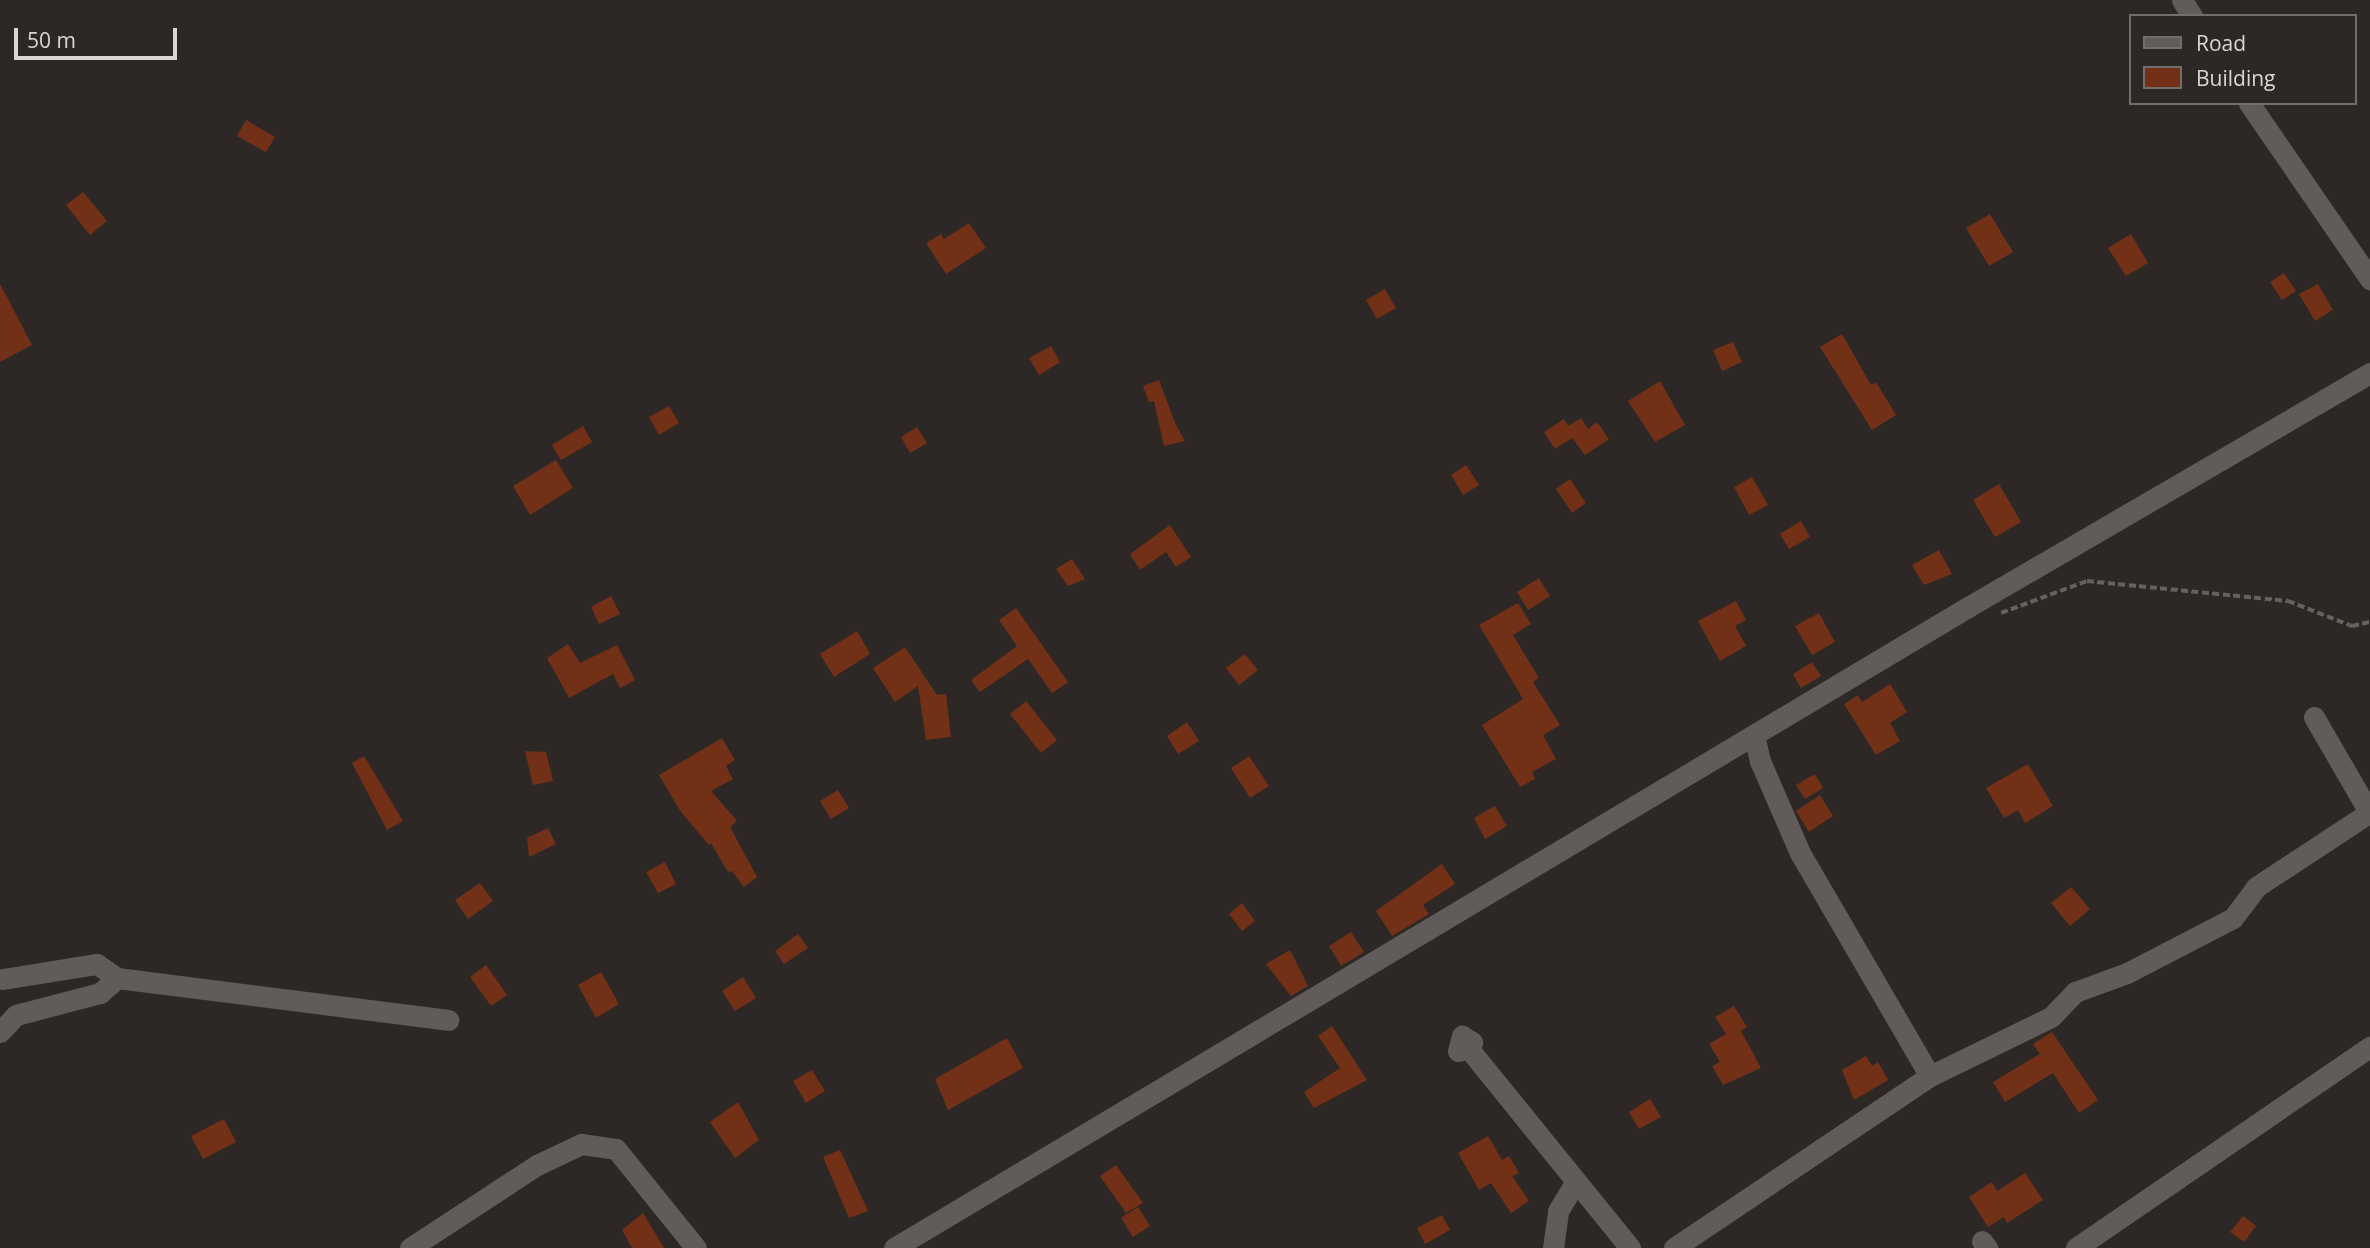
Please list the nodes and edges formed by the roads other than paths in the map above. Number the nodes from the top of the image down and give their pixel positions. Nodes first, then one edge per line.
1 (2250, 105) edge
2 (2370, 279) edge
3 (2370, 373) edge
4 (2314, 717) dead end
5 (1754, 736) junction
6 (2369, 812) edge
7 (117, 978) junction
8 (3, 979) dead end
9 (448, 1020) dead end
10 (0, 1032) edge
11 (2370, 1046) edge
12 (1469, 1049) dead end
13 (1930, 1076) junction
14 (1576, 1181) junction
15 (410, 1248) edge
16 (696, 1248) edge
17 (894, 1248) edge
18 (1553, 1248) edge
19 (1630, 1248) edge
20 (1674, 1248) edge
21 (2076, 1248) edge

1 - 2 street
3 - 5 street
4 - 6 street
5 - 13 street
5 - 17 street
6 - 13 street
7 - 8 street
7 - 9 street
7 - 10 street
11 - 21 street
12 - 14 street
13 - 20 street
14 - 18 street
14 - 19 street
15 - 16 street

